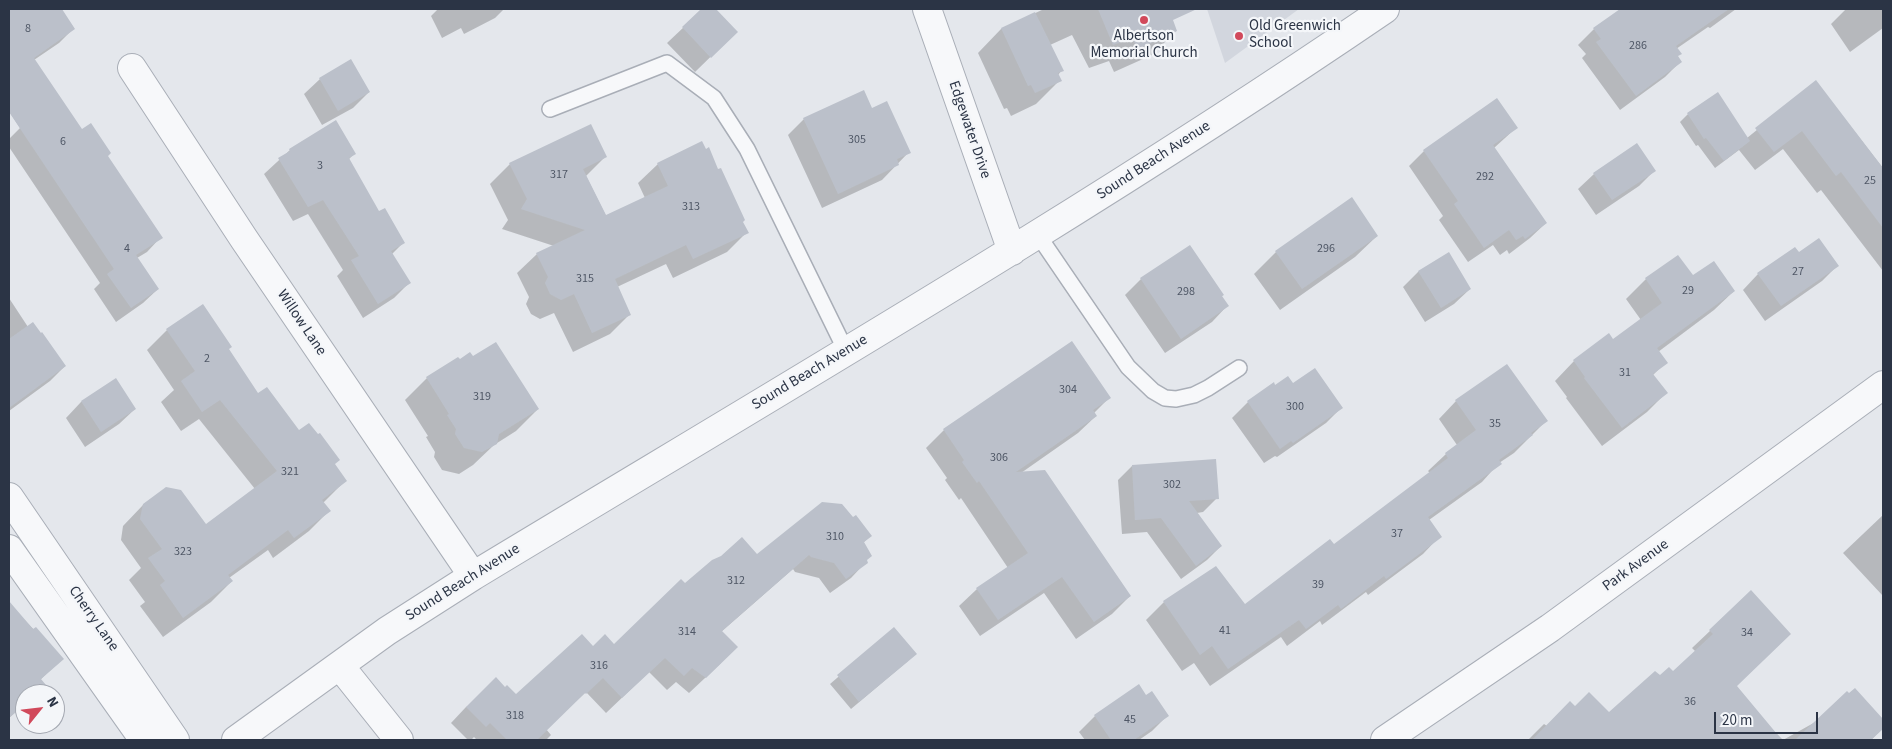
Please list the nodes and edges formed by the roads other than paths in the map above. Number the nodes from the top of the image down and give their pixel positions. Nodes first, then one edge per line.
1 (927, 9) edge
2 (1385, 9) edge
3 (132, 68) dead end
4 (550, 109) dead end
5 (1038, 235) junction
6 (1012, 251) junction
7 (846, 351) junction
8 (1239, 368) dead end
9 (1883, 385) edge
10 (9, 497) edge
11 (9, 549) edge
12 (473, 576) junction
13 (340, 666) junction
14 (144, 740) edge
15 (176, 740) edge
16 (236, 740) edge
17 (400, 740) edge
18 (1385, 740) edge

1 - 6 street, Edgewater Drive
2 - 5 street, Sound Beach Avenue
3 - 12 street, Willow Lane
4 - 7 lane
5 - 6 street, Sound Beach Avenue
5 - 8 lane
6 - 7 street, Sound Beach Avenue
7 - 12 street, Sound Beach Avenue
9 - 18 street, Park Avenue
10 - 15 street, Cherry Lane
11 - 14 street, Cherry Lane
12 - 13 street, Sound Beach Avenue
13 - 16 street, Sound Beach Avenue
13 - 17 street

